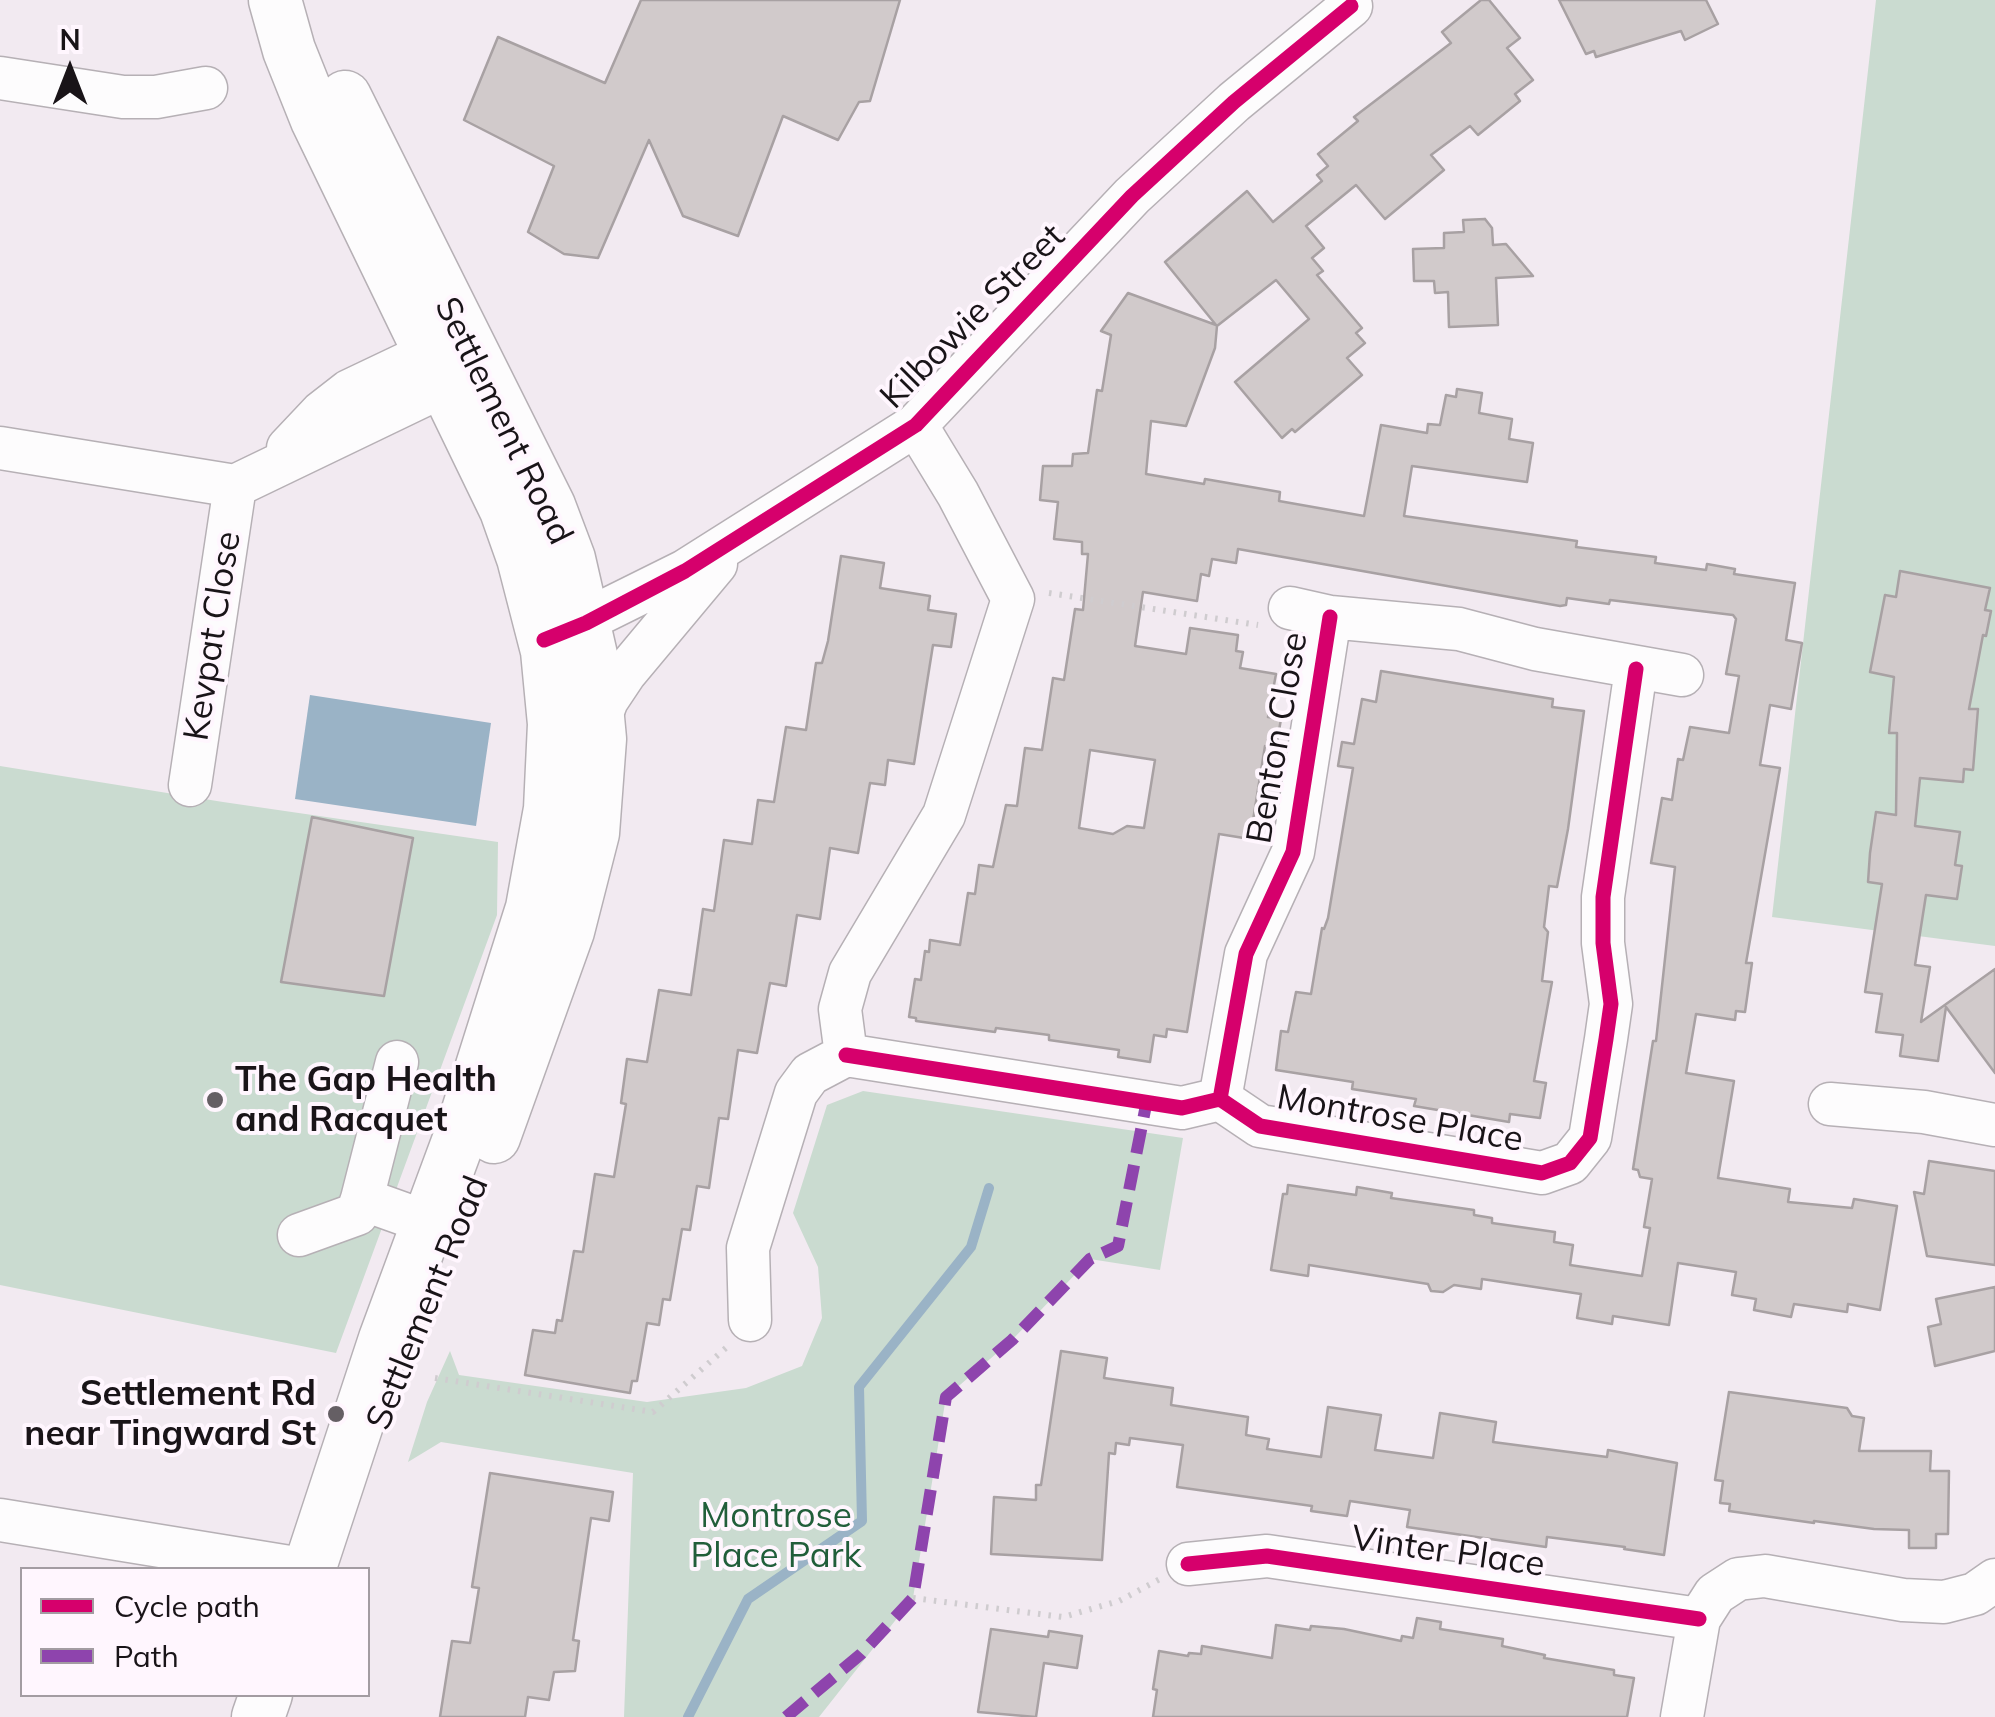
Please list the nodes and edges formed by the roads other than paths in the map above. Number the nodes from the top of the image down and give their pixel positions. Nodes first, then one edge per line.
1 (275, 0) edge
2 (301, 0) edge
3 (1351, 6) dead end
4 (0, 78) edge
5 (206, 88) dead end
6 (450, 362) junction
7 (916, 425) junction
8 (0, 448) edge
9 (248, 478) junction
10 (740, 538) junction
11 (565, 631) junction
12 (1636, 669) junction
13 (1682, 675) dead end
14 (600, 721) junction
15 (190, 786) dead end
16 (846, 1055) junction
17 (397, 1062) dead end
18 (1220, 1099) junction
19 (1830, 1104) dead end
20 (1995, 1125) edge
21 (362, 1199) junction
22 (429, 1223) junction
23 (299, 1235) dead end
24 (750, 1320) road end
25 (0, 1520) edge
26 (313, 1559) edge
27 (1188, 1564) road end
28 (1995, 1580) edge
29 (1699, 1619) junction
30 (1682, 1717) edge

1 - 6 main road, Settlement Road
2 - 6 main road, Settlement Road
3 - 7 street, Kilbowie Street
4 - 5 street
6 - 9 street
6 - 11 main road, Settlement Road
7 - 10 street, Kilbowie Street
7 - 16 street
8 - 9 street
9 - 15 street, Kevpat Close
10 - 11 street, Kilbowie Street
10 - 14 street
11 - 14 main road, Settlement Road
11 - 22 main road, Settlement Road
12 - 13 street
12 - 18 street, Benton Close
12 - 18 street, Montrose Place
14 - 26 main road, Settlement Road
16 - 18 street
16 - 24 street
17 - 21 street
19 - 20 street
21 - 22 street
21 - 23 street
22 - 26 main road, Settlement Road
25 - 26 street
27 - 29 street, Vinter Place
28 - 29 street
29 - 30 street

